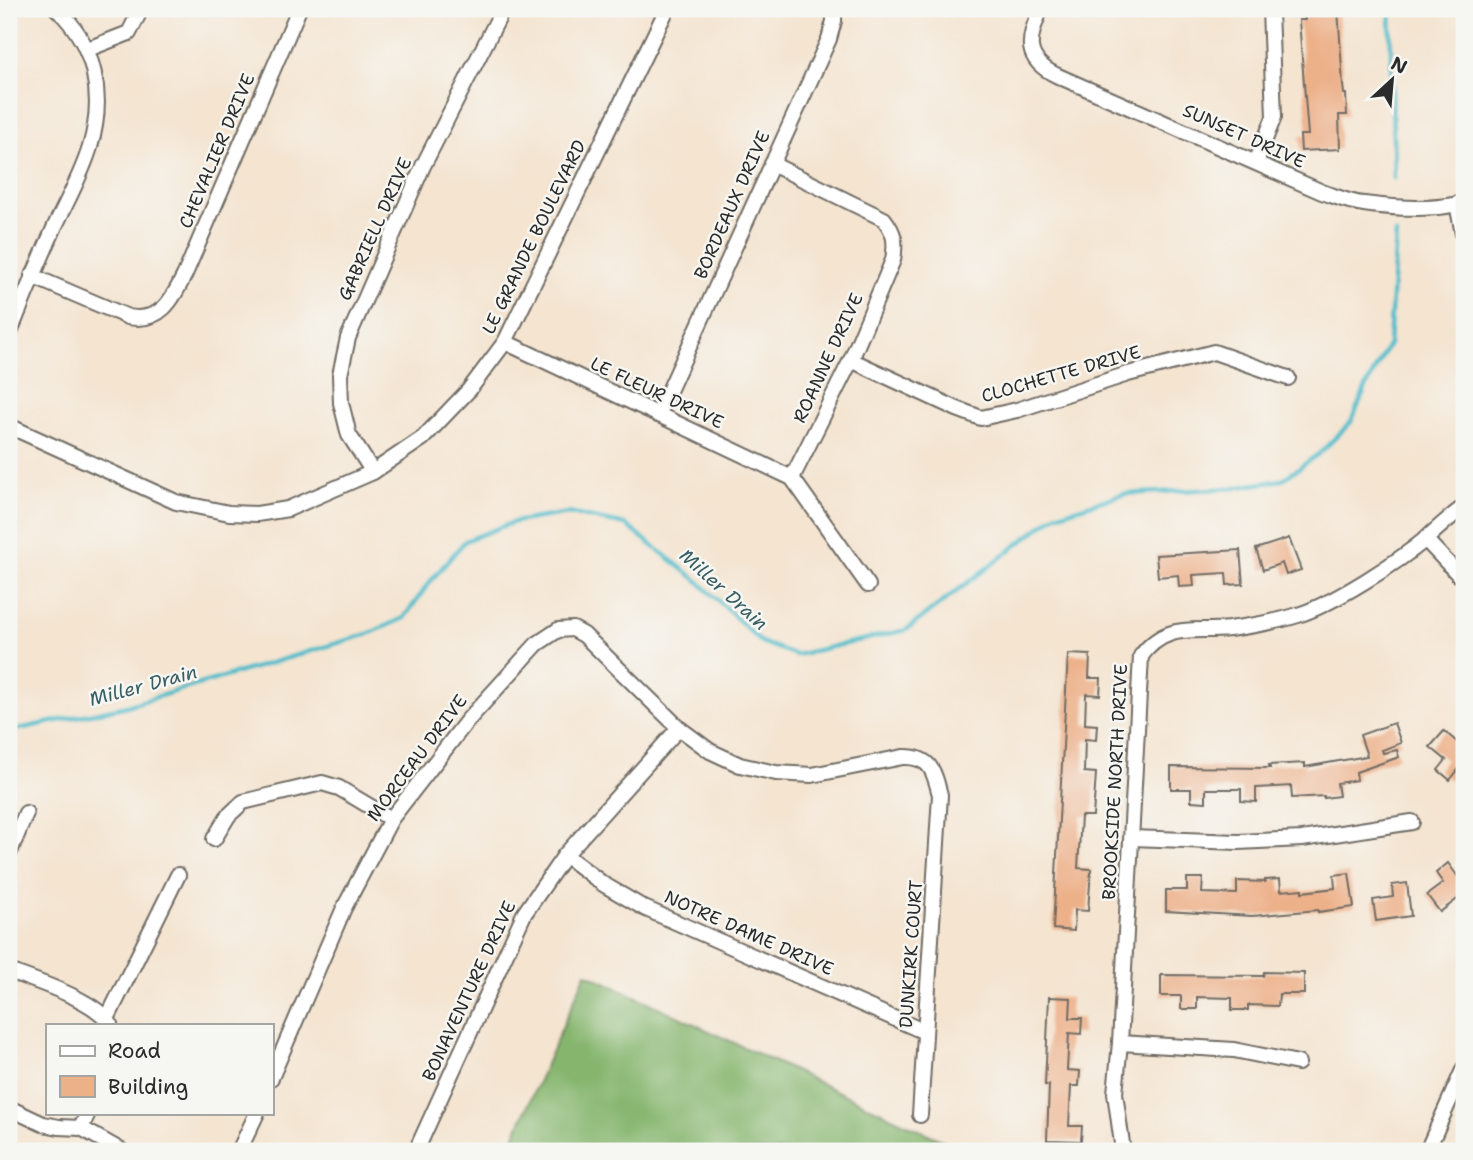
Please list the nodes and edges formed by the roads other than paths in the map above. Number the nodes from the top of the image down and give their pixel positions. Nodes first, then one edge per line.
1 (57, 9) edge
2 (141, 9) edge
3 (299, 9) edge
4 (503, 9) edge
5 (667, 9) edge
6 (834, 9) edge
7 (1041, 9) edge
8 (1270, 9) edge
9 (88, 49) junction
10 (1256, 162) junction
11 (772, 164) junction
12 (1461, 203) edge
13 (1464, 239) edge
14 (33, 276) junction
15 (9, 335) edge
16 (505, 342) junction
17 (851, 360) junction
18 (1288, 378) dead end
19 (658, 415) junction
20 (9, 426) edge
21 (373, 472) junction
22 (792, 478) junction
23 (1464, 507) edge
24 (1425, 539) junction
25 (1459, 575) dead end
26 (869, 585) dead end
27 (679, 728) junction
28 (940, 795) joint
29 (26, 813) dead end
30 (391, 819) junction
31 (1412, 822) dead end
32 (1132, 838) junction
33 (214, 839) dead end
34 (9, 854) edge
35 (565, 855) junction
36 (178, 875) dead end
37 (9, 971) edge
38 (109, 1022) edge
39 (925, 1032) junction
40 (1120, 1043) junction
41 (1298, 1063) dead end
42 (1464, 1068) edge
43 (273, 1073) edge
44 (9, 1108) edge
45 (88, 1114) edge
46 (257, 1114) edge
47 (920, 1115) dead end
48 (81, 1128) junction
49 (122, 1151) edge
50 (239, 1151) edge
51 (416, 1151) edge
52 (1123, 1151) edge
53 (1427, 1151) edge

1 - 9 street
2 - 9 street
3 - 14 street, CHEVALIER DRIVE
4 - 21 street, GABRIELL DRIVE
5 - 16 street, LE GRANDE BOULEVARD
6 - 11 street, BORDEAUX DRIVE
7 - 10 street, SUNSET DRIVE
8 - 10 street
9 - 14 street
10 - 12 street, SUNSET DRIVE
11 - 17 street, ROANNE DRIVE
11 - 19 street, BORDEAUX DRIVE
12 - 13 street
14 - 15 street
16 - 19 street, LE FLEUR DRIVE
16 - 21 street, LE GRANDE BOULEVARD
17 - 18 street, CLOCHETTE DRIVE
17 - 22 street, ROANNE DRIVE
19 - 22 street, LE FLEUR DRIVE
20 - 21 street, LE GRANDE BOULEVARD
22 - 26 street
23 - 24 street, BROOKSIDE NORTH DRIVE
24 - 25 street
24 - 32 street, BROOKSIDE NORTH DRIVE
27 - 28 street, MORCEAU DRIVE
27 - 30 street, MORCEAU DRIVE
27 - 35 street, BONAVENTURE DRIVE
28 - 39 street, DUNKIRK COURT
29 - 34 street
30 - 33 street
30 - 43 street, MORCEAU DRIVE
31 - 32 street
32 - 40 street, BROOKSIDE NORTH DRIVE
35 - 39 street, NOTRE DAME DRIVE
35 - 51 street, BONAVENTURE DRIVE
36 - 38 street
37 - 38 street
39 - 47 street, DUNKIRK COURT
40 - 41 street
40 - 52 street, BROOKSIDE NORTH DRIVE
42 - 53 street
44 - 48 street
45 - 48 street
46 - 50 street
48 - 49 street

